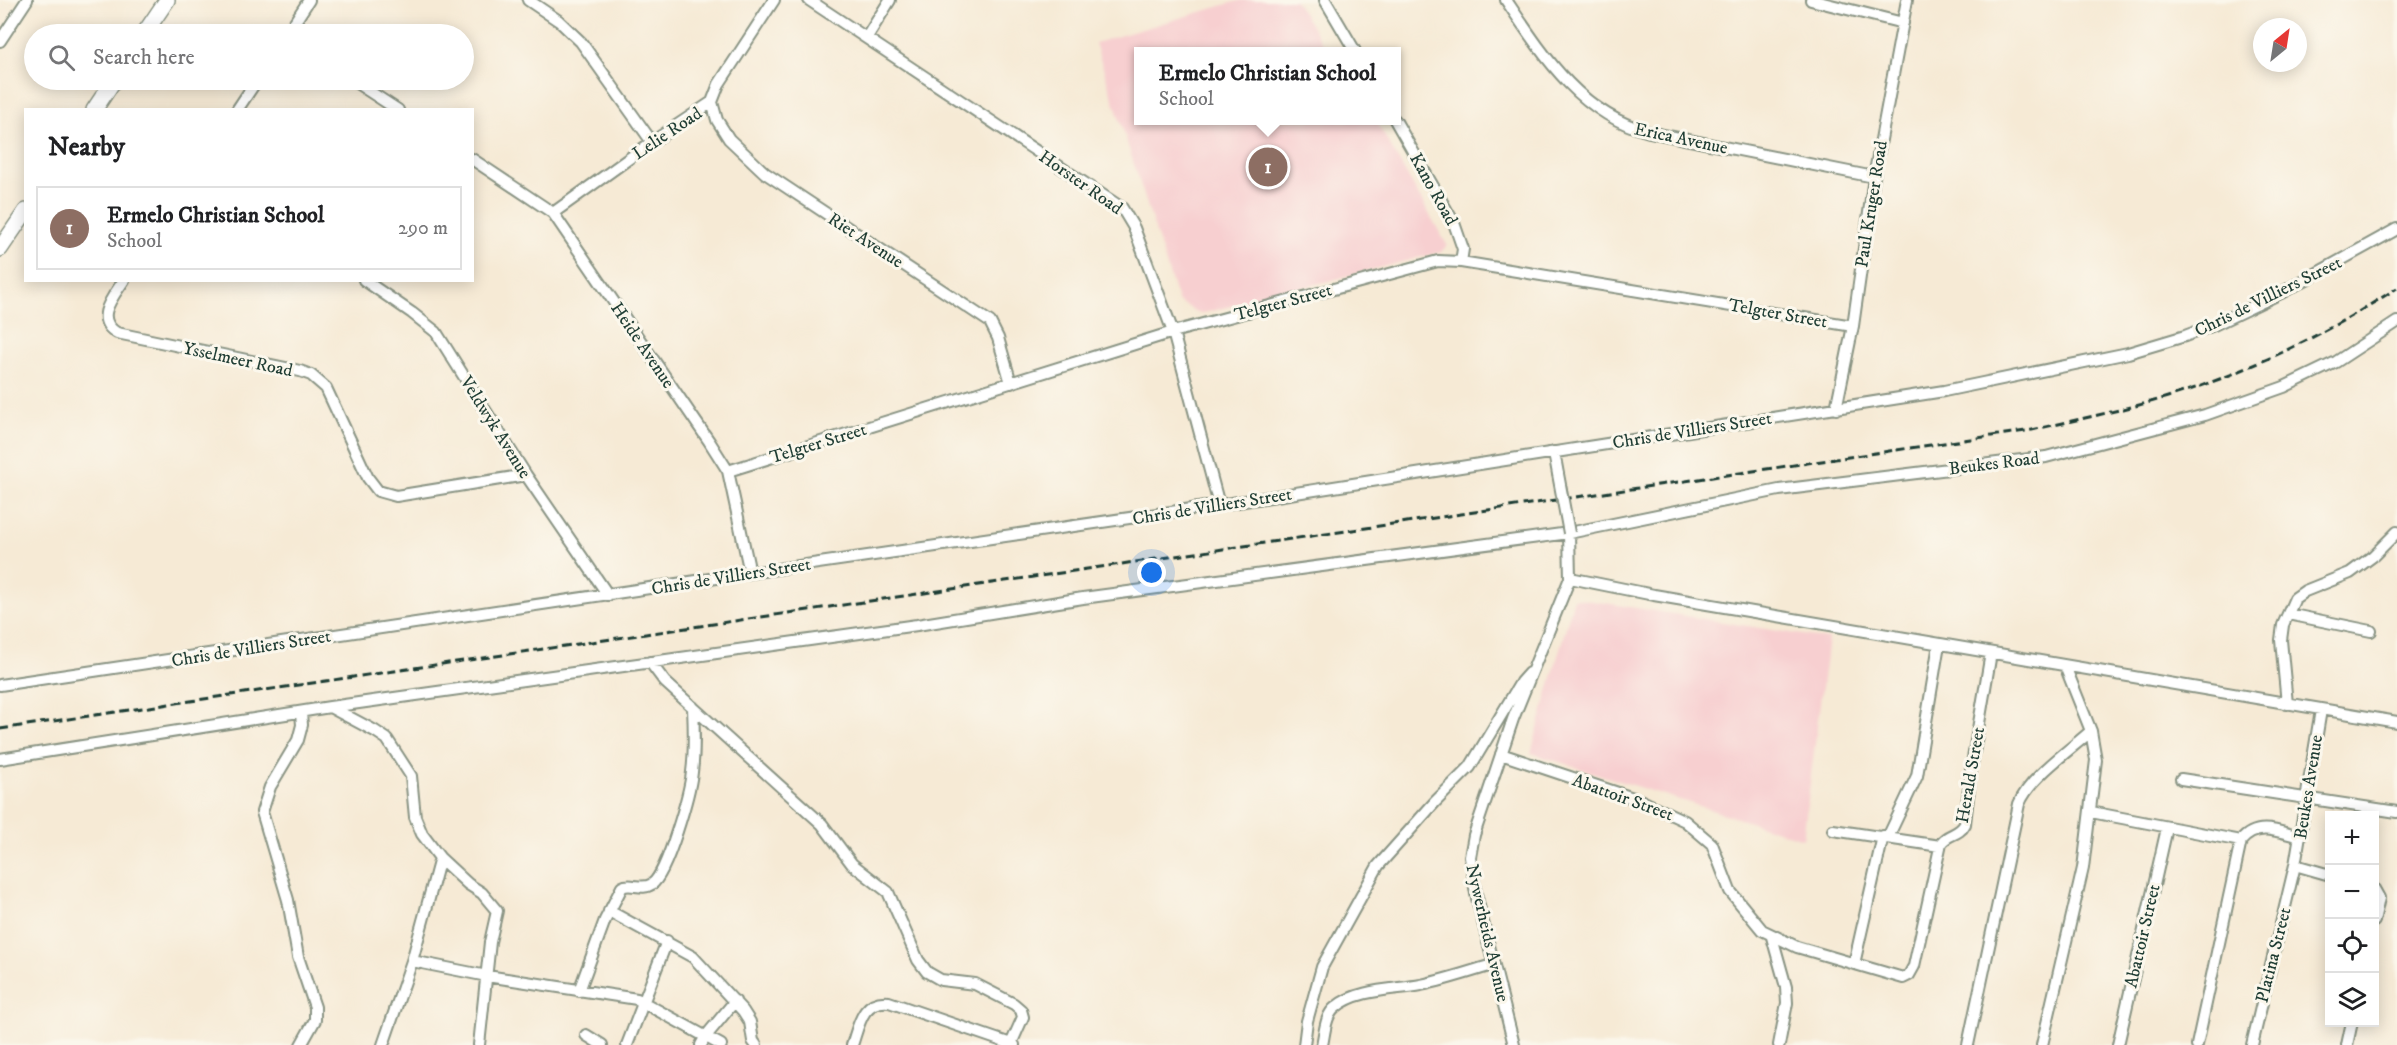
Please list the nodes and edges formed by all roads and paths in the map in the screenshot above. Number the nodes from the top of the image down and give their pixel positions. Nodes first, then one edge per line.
1 (27, 0) edge
2 (167, 0) edge
3 (309, 0) edge
4 (528, 0) edge
5 (774, 0) edge
6 (809, 0) edge
7 (890, 0) edge
8 (1325, 0) edge
9 (1506, 0) edge
10 (1811, 0) edge
11 (1907, 0) edge
12 (1903, 23) junction
13 (151, 24) edge
14 (293, 24) edge
15 (867, 37) junction
16 (0, 41) edge
17 (1353, 47) edge
18 (107, 90) edge
19 (250, 90) edge
20 (367, 90) edge
21 (712, 102) junction
22 (95, 108) edge
23 (238, 108) edge
24 (395, 108) edge
25 (1398, 125) edge
26 (652, 142) junction
27 (474, 160) edge
28 (1874, 177) junction
29 (553, 213) junction
30 (24, 214) edge
31 (2397, 229) edge
32 (0, 249) edge
33 (1461, 262) junction
34 (123, 282) edge
35 (367, 282) edge
36 (2397, 322) edge
37 (1853, 326) junction
38 (1173, 332) junction
39 (1011, 383) junction
40 (1836, 408) junction
41 (1554, 452) junction
42 (728, 471) junction
43 (526, 475) junction
44 (1219, 505) junction
45 (2397, 532) edge
46 (1569, 533) junction
47 (750, 573) junction
48 (1570, 578) junction
49 (608, 595) junction
50 (2288, 614) junction
51 (2371, 631) dead end
52 (1939, 644) junction
53 (1991, 653) junction
54 (650, 662) junction
55 (1535, 666) junction
56 (2065, 666) junction
57 (0, 686) edge
58 (2287, 704) junction
59 (330, 707) junction
60 (693, 707) junction
61 (2320, 710) junction
62 (301, 713) junction
63 (2397, 722) edge
64 (2091, 731) junction
65 (1501, 754) junction
66 (0, 759) edge
67 (2181, 779) dead end
68 (2307, 798) junction
69 (2091, 812) junction
70 (2397, 812) edge
71 (2167, 828) junction
72 (1833, 830) dead end
73 (1885, 836) junction
74 (2300, 837) junction
75 (2241, 841) junction
76 (1940, 846) junction
77 (440, 858) junction
78 (2295, 865) junction
79 (2325, 874) edge
80 (609, 911) junction
81 (1772, 937) junction
82 (667, 941) junction
83 (412, 961) junction
84 (1854, 964) junction
85 (1492, 965) junction
86 (487, 976) junction
87 (1896, 977) joint
88 (579, 991) junction
89 (735, 1001) junction
90 (643, 1002) junction
91 (2351, 1027) edge
92 (586, 1035) dead end
93 (704, 1040) edge
94 (1013, 1044) edge
95 (301, 1045) edge
96 (383, 1045) edge
97 (479, 1045) edge
98 (602, 1045) edge
99 (627, 1045) edge
100 (721, 1045) edge
101 (756, 1045) edge
102 (852, 1045) edge
103 (1304, 1045) edge
104 (1322, 1045) edge
105 (1514, 1045) edge
106 (1779, 1045) edge
107 (1968, 1045) edge
108 (2042, 1045) edge
109 (2118, 1045) edge
110 (2197, 1045) edge
111 (2252, 1045) edge
112 (2346, 1045) edge

1 - 16 street
2 - 13 highway
3 - 14 street
4 - 26 street
5 - 21 street, Lelie Road
6 - 15 street, Horster Road
7 - 15 street
8 - 17 street
9 - 28 street, Erica Avenue
10 - 12 street
11 - 12 street, Paul Kruger Road
12 - 28 street, Paul Kruger Road
15 - 38 street, Horster Road
18 - 22 highway
19 - 23 street
20 - 24 street
21 - 26 street, Lelie Road
21 - 39 street, Riet Avenue
25 - 33 street, Kano Road
26 - 29 street, Lelie Road
27 - 29 street, Heide Avenue
28 - 37 street, Paul Kruger Road
29 - 42 street, Heide Avenue
30 - 32 highway
31 - 40 street, Chris de Villiers Street
33 - 37 street, Telgter Street
33 - 38 street, Telgter Street
34 - 43 street, Ysselmeer Road
35 - 43 street, Veldwyk Avenue
36 - 46 street, Beukes Road
37 - 40 street, Paul Kruger Road
38 - 39 street, Telgter Street
38 - 44 street, Horster Road
39 - 42 street, Telgter Street
40 - 41 street, Chris de Villiers Street
41 - 44 street, Chris de Villiers Street
41 - 46 street, bridge
42 - 47 street, Heide Avenue
43 - 49 street, Veldwyk Avenue
44 - 47 street, Chris de Villiers Street
45 - 50 street
46 - 48 street
46 - 54 street, Beukes Road
47 - 49 street, Chris de Villiers Street
48 - 52 street
48 - 55 street, Nywerheids Avenue
49 - 57 street, Chris de Villiers Street
50 - 51 street
50 - 58 street
52 - 53 street
52 - 73 street
53 - 56 street
53 - 76 street, Herald Street
54 - 59 street, Beukes Road
54 - 60 street
55 - 65 street, Nywerheids Avenue
55 - 103 street
56 - 58 street
56 - 64 street
58 - 61 street
59 - 62 street, Beukes Road
59 - 77 street
60 - 80 street
60 - 94 street
61 - 63 street
61 - 68 street, Beukes Avenue
62 - 66 street, Beukes Road
62 - 95 street
64 - 69 street
64 - 107 street
65 - 81 street, Abattoir Street
65 - 85 street, Nywerheids Avenue
67 - 68 street
68 - 70 street
68 - 74 street, Beukes Avenue
69 - 71 street
69 - 108 street
71 - 75 street
71 - 109 street, Abattoir Street
72 - 73 street
73 - 76 street
73 - 84 street
74 - 75 street
74 - 78 street, Beukes Avenue
75 - 110 street
76 - 87 street, Herald Street
77 - 83 street
77 - 86 street
78 - 79 street
78 - 111 street, Platina Street
80 - 82 street
80 - 88 street
81 - 84 street, Abattoir Street
81 - 106 street
82 - 89 street
82 - 90 street
83 - 86 street
83 - 96 street
84 - 87 street, Abattoir Street
85 - 104 street
85 - 105 street, Nywerheids Avenue
86 - 88 street
86 - 97 street
88 - 90 street
89 - 93 street
89 - 101 street
90 - 93 street
90 - 99 street
91 - 112 street
92 - 98 street
93 - 100 street
94 - 102 street

